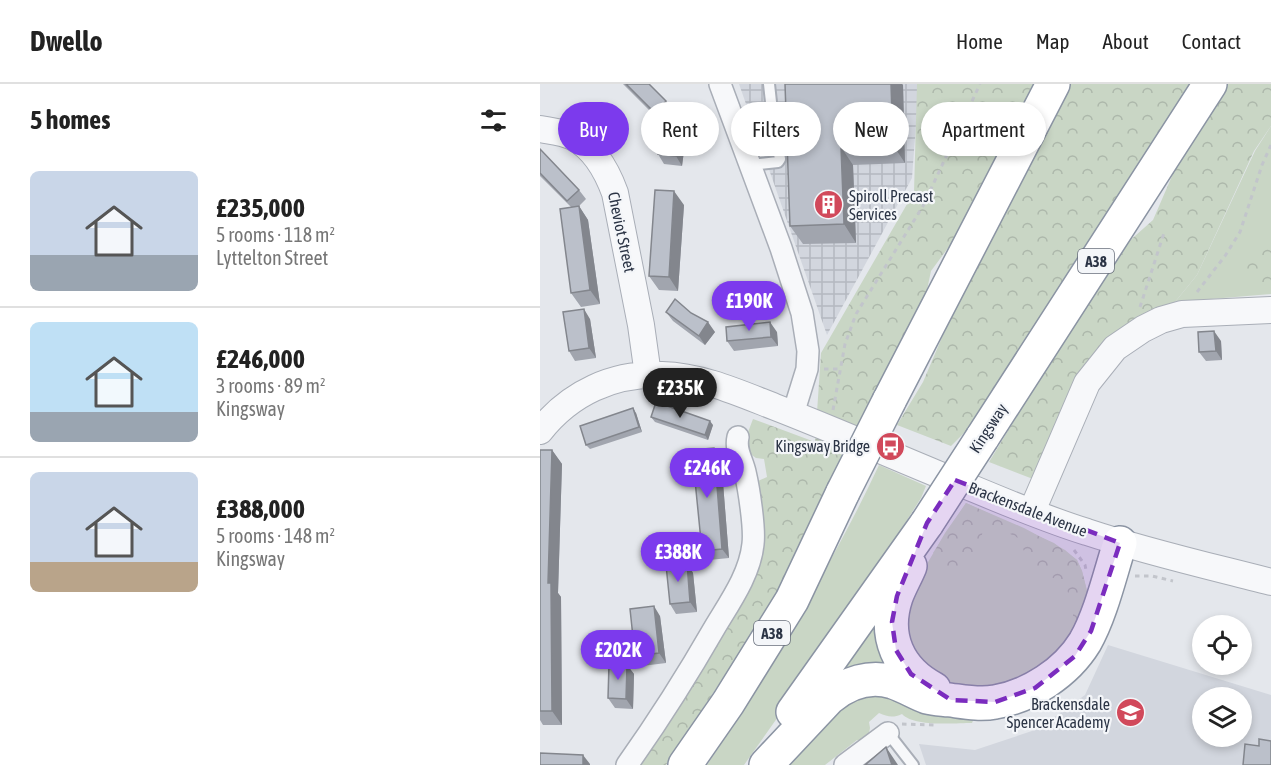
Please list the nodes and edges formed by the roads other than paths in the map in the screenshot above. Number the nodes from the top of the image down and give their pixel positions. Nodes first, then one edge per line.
1 (720, 84) edge
2 (769, 84) edge
3 (1053, 84) edge
4 (1210, 84) edge
5 (771, 102) edge
6 (731, 113) edge
7 (540, 129) edge
8 (748, 156) edge
9 (779, 156) edge
10 (751, 165) junction
11 (1271, 310) edge
12 (648, 375) junction
13 (793, 414) junction
14 (540, 431) edge
15 (738, 437) dead end
16 (1032, 511) junction
17 (925, 525) junction
18 (1120, 543) junction
19 (1271, 582) edge
20 (951, 700) junction
21 (888, 733) joint
22 (687, 761) edge
23 (627, 765) edge
24 (755, 765) edge
25 (766, 765) edge
26 (845, 765) edge
27 (913, 765) edge

1 - 6 street
2 - 5 lane
3 - 22 highway, A38, bridge
4 - 17 highway, Kingsway / A38, bridge
7 - 12 street, Cheviot Street
8 - 10 street
9 - 10 lane
10 - 13 street
11 - 16 street
12 - 13 street, Brackensdale Avenue
12 - 14 street, Brackensdale Avenue
13 - 16 street, Brackensdale Avenue
15 - 23 street
16 - 18 street, Brackensdale Avenue
17 - 20 highway
17 - 24 highway, Kingsway / A38
18 - 19 street, Brackensdale Avenue
18 - 20 highway
20 - 25 highway
21 - 26 street
21 - 27 lane

